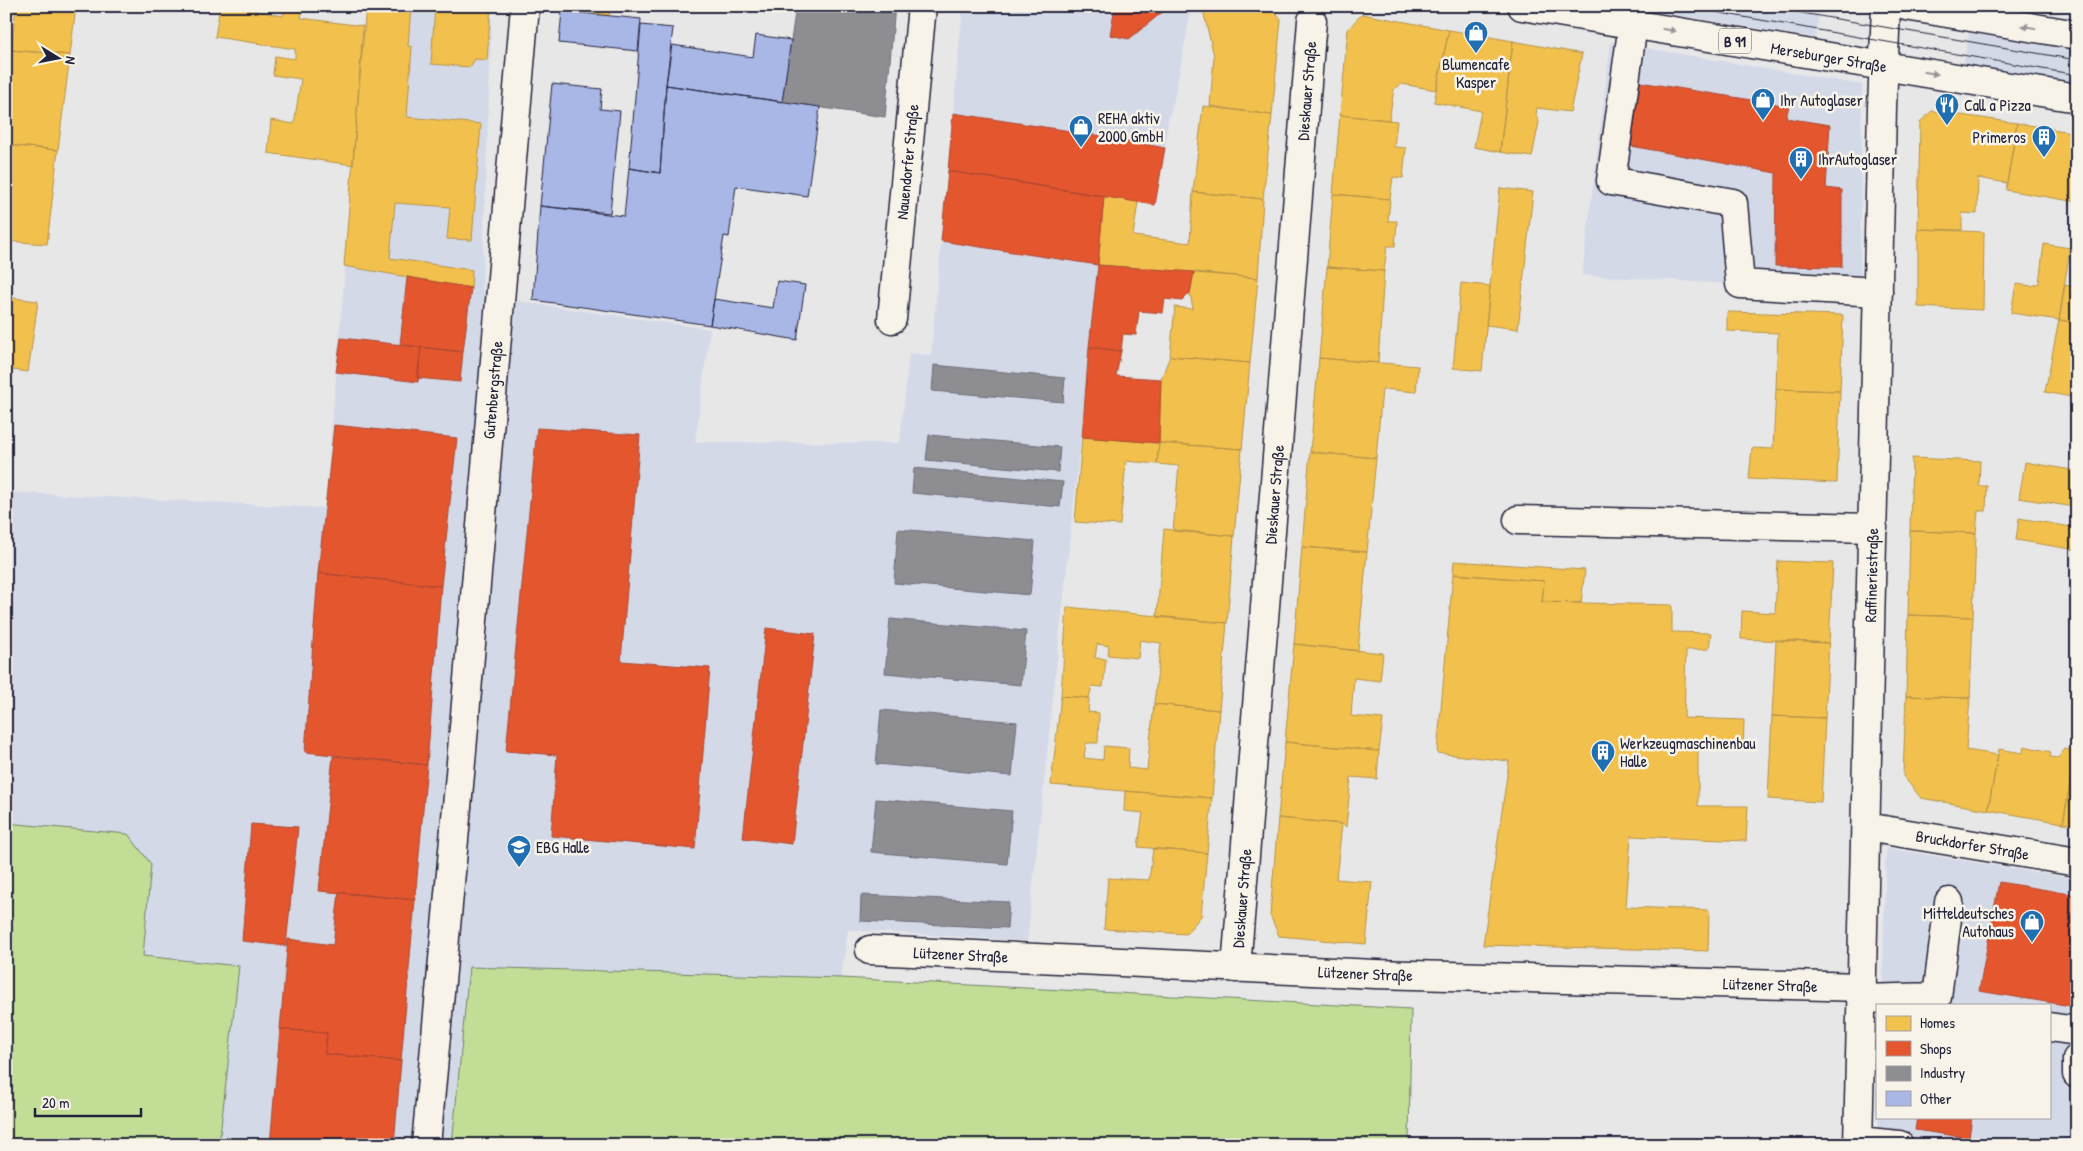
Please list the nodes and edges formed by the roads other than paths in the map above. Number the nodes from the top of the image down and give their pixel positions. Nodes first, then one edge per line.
1 (525, 6) edge
2 (922, 6) edge
3 (1522, 6) edge
4 (1886, 6) edge
5 (1906, 6) edge
6 (1312, 21) dead end
7 (1633, 24) junction
8 (2077, 35) edge
9 (1883, 65) junction
10 (2077, 98) edge
11 (1878, 292) junction
12 (892, 319) dead end
13 (1518, 520) dead end
14 (1873, 528) junction
15 (1866, 827) junction
16 (2077, 862) edge
17 (1949, 902) dead end
18 (870, 950) dead end
19 (1236, 968) junction
20 (1861, 993) junction
21 (1945, 1001) edge
22 (2050, 1027) edge
23 (2077, 1031) edge
24 (2077, 1059) edge
25 (2077, 1074) edge
26 (1858, 1143) edge
27 (426, 1145) edge
28 (1900, 1145) edge

1 - 27 street, Gutenbergstraße
2 - 12 street, Nauendorfer Straße
3 - 7 street, Merseburger Straße / B 91
4 - 9 street, Raffineriestraße
8 -> 5 street
6 - 19 street, Dieskauer Straße
7 -> 9 street, Merseburger Straße / B 91
7 - 11 street
9 -> 10 street, Merseburger Straße / B 91
9 - 11 street, Raffineriestraße
11 - 14 street, Raffineriestraße
13 - 14 street
14 - 15 street, Raffineriestraße
15 - 16 street, Bruckdorfer Straße
15 - 20 street, Raffineriestraße
17 - 21 street
18 - 19 street, Lützener Straße
19 - 20 street, Lützener Straße
20 - 21 street, Lützener Straße
20 - 26 street, Raffineriestraße
22 - 23 street
24 - 25 street
26 - 28 street

